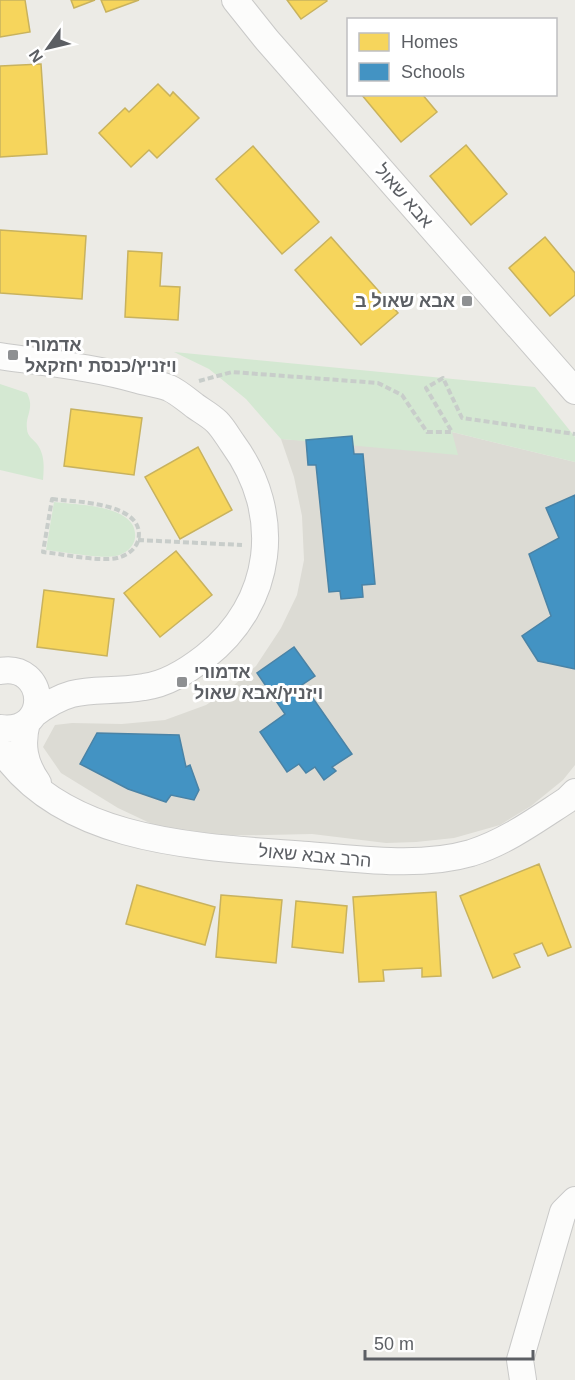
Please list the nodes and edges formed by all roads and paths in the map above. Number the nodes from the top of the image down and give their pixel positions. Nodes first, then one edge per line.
1 (235, 0) edge
2 (0, 356) edge
3 (170, 389) junction
4 (575, 391) edge
5 (575, 434) edge
6 (138, 540) junction
7 (266, 547) junction
8 (11, 672) edge
9 (95, 689) junction
10 (30, 718) junction
11 (0, 728) edge
12 (0, 748) edge
13 (575, 792) edge
14 (47, 795) junction
15 (575, 1200) edge
16 (523, 1380) edge

1 - 4 street, אבא שאול
2 - 3 street
3 - 5 path
3 - 7 street
6 - 6 path
6 - 7 path
7 - 9 street
8 - 9 street
8 - 10 street, הרב אבא שאול
9 - 10 street
10 - 11 street
10 - 14 street, הרב אבא שאול
12 - 14 street, הרב אבא שאול
13 - 14 street, הרב אבא שאול
15 - 16 street

